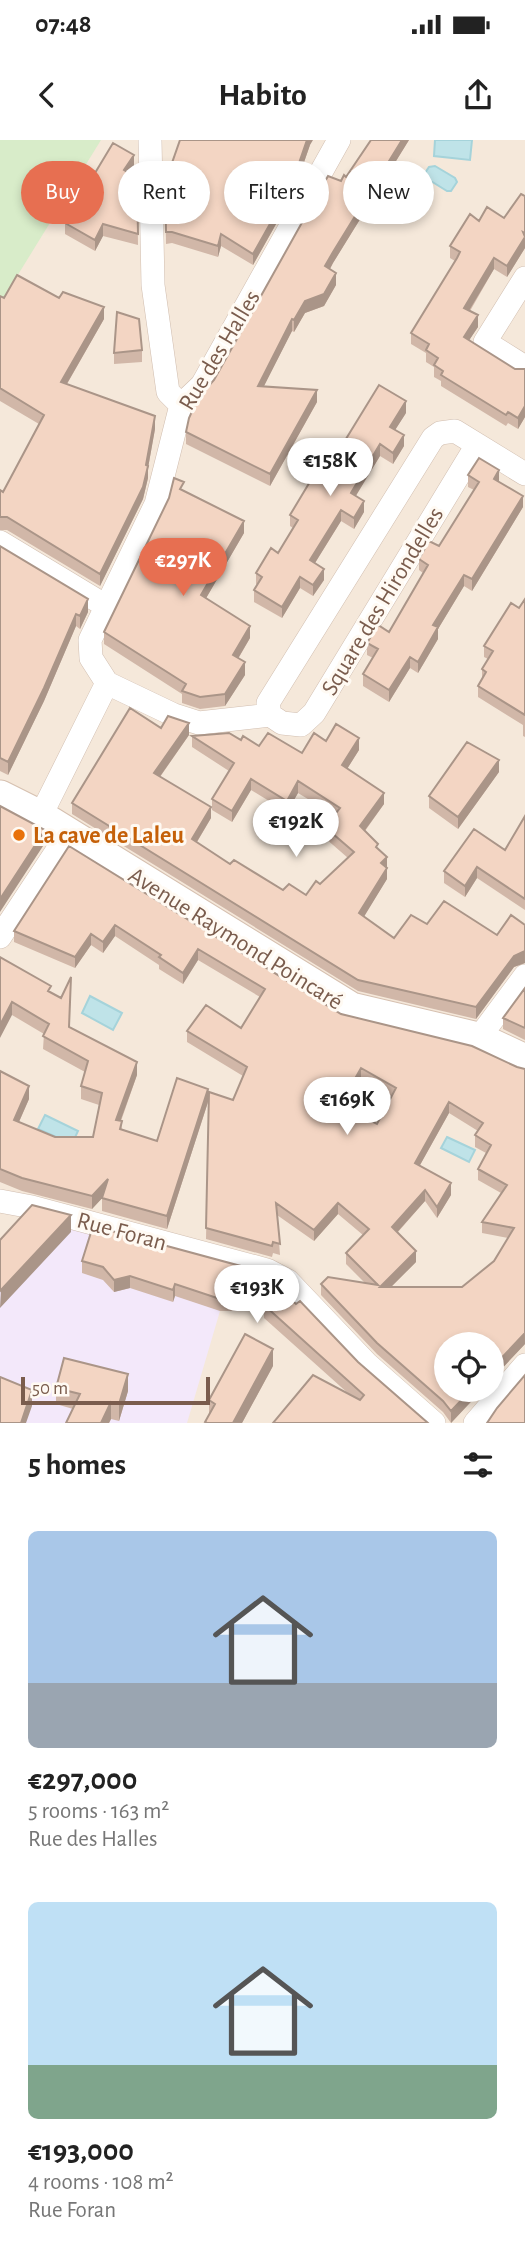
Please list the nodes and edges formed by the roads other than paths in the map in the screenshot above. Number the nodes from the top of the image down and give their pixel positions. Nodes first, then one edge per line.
1 (150, 140) edge
2 (339, 140) edge
3 (525, 278) edge
4 (525, 367) edge
5 (181, 405) junction
6 (477, 445) junction
7 (525, 474) edge
8 (0, 542) edge
9 (106, 606) junction
10 (107, 683) junction
11 (270, 715) junction
12 (0, 797) edge
13 (40, 817) junction
14 (68, 834) junction
15 (0, 937) edge
16 (525, 976) edge
17 (478, 1039) junction
18 (525, 1061) edge
19 (0, 1201) edge
20 (525, 1365) edge
21 (435, 1423) edge
22 (475, 1423) edge

1 - 5 street
2 - 5 street, Rue des Halles
3 - 4 street
5 - 9 street, Rue des Halles
6 - 7 street, Square des Hirondelles
6 - 11 street, Square des Hirondelles
6 - 11 street, Square des Hirondelles
8 - 9 street
9 - 10 street, Rue des Halles
10 - 11 street, Square des Hirondelles
10 - 13 street
12 - 13 main road, Avenue Raymond Poincaré
13 - 14 main road, Avenue Raymond Poincaré
14 - 15 street
14 - 17 main road, Avenue Raymond Poincaré
16 - 17 street
17 - 18 main road, Avenue Raymond Poincaré
19 - 21 street, Rue Foran
20 - 22 street

